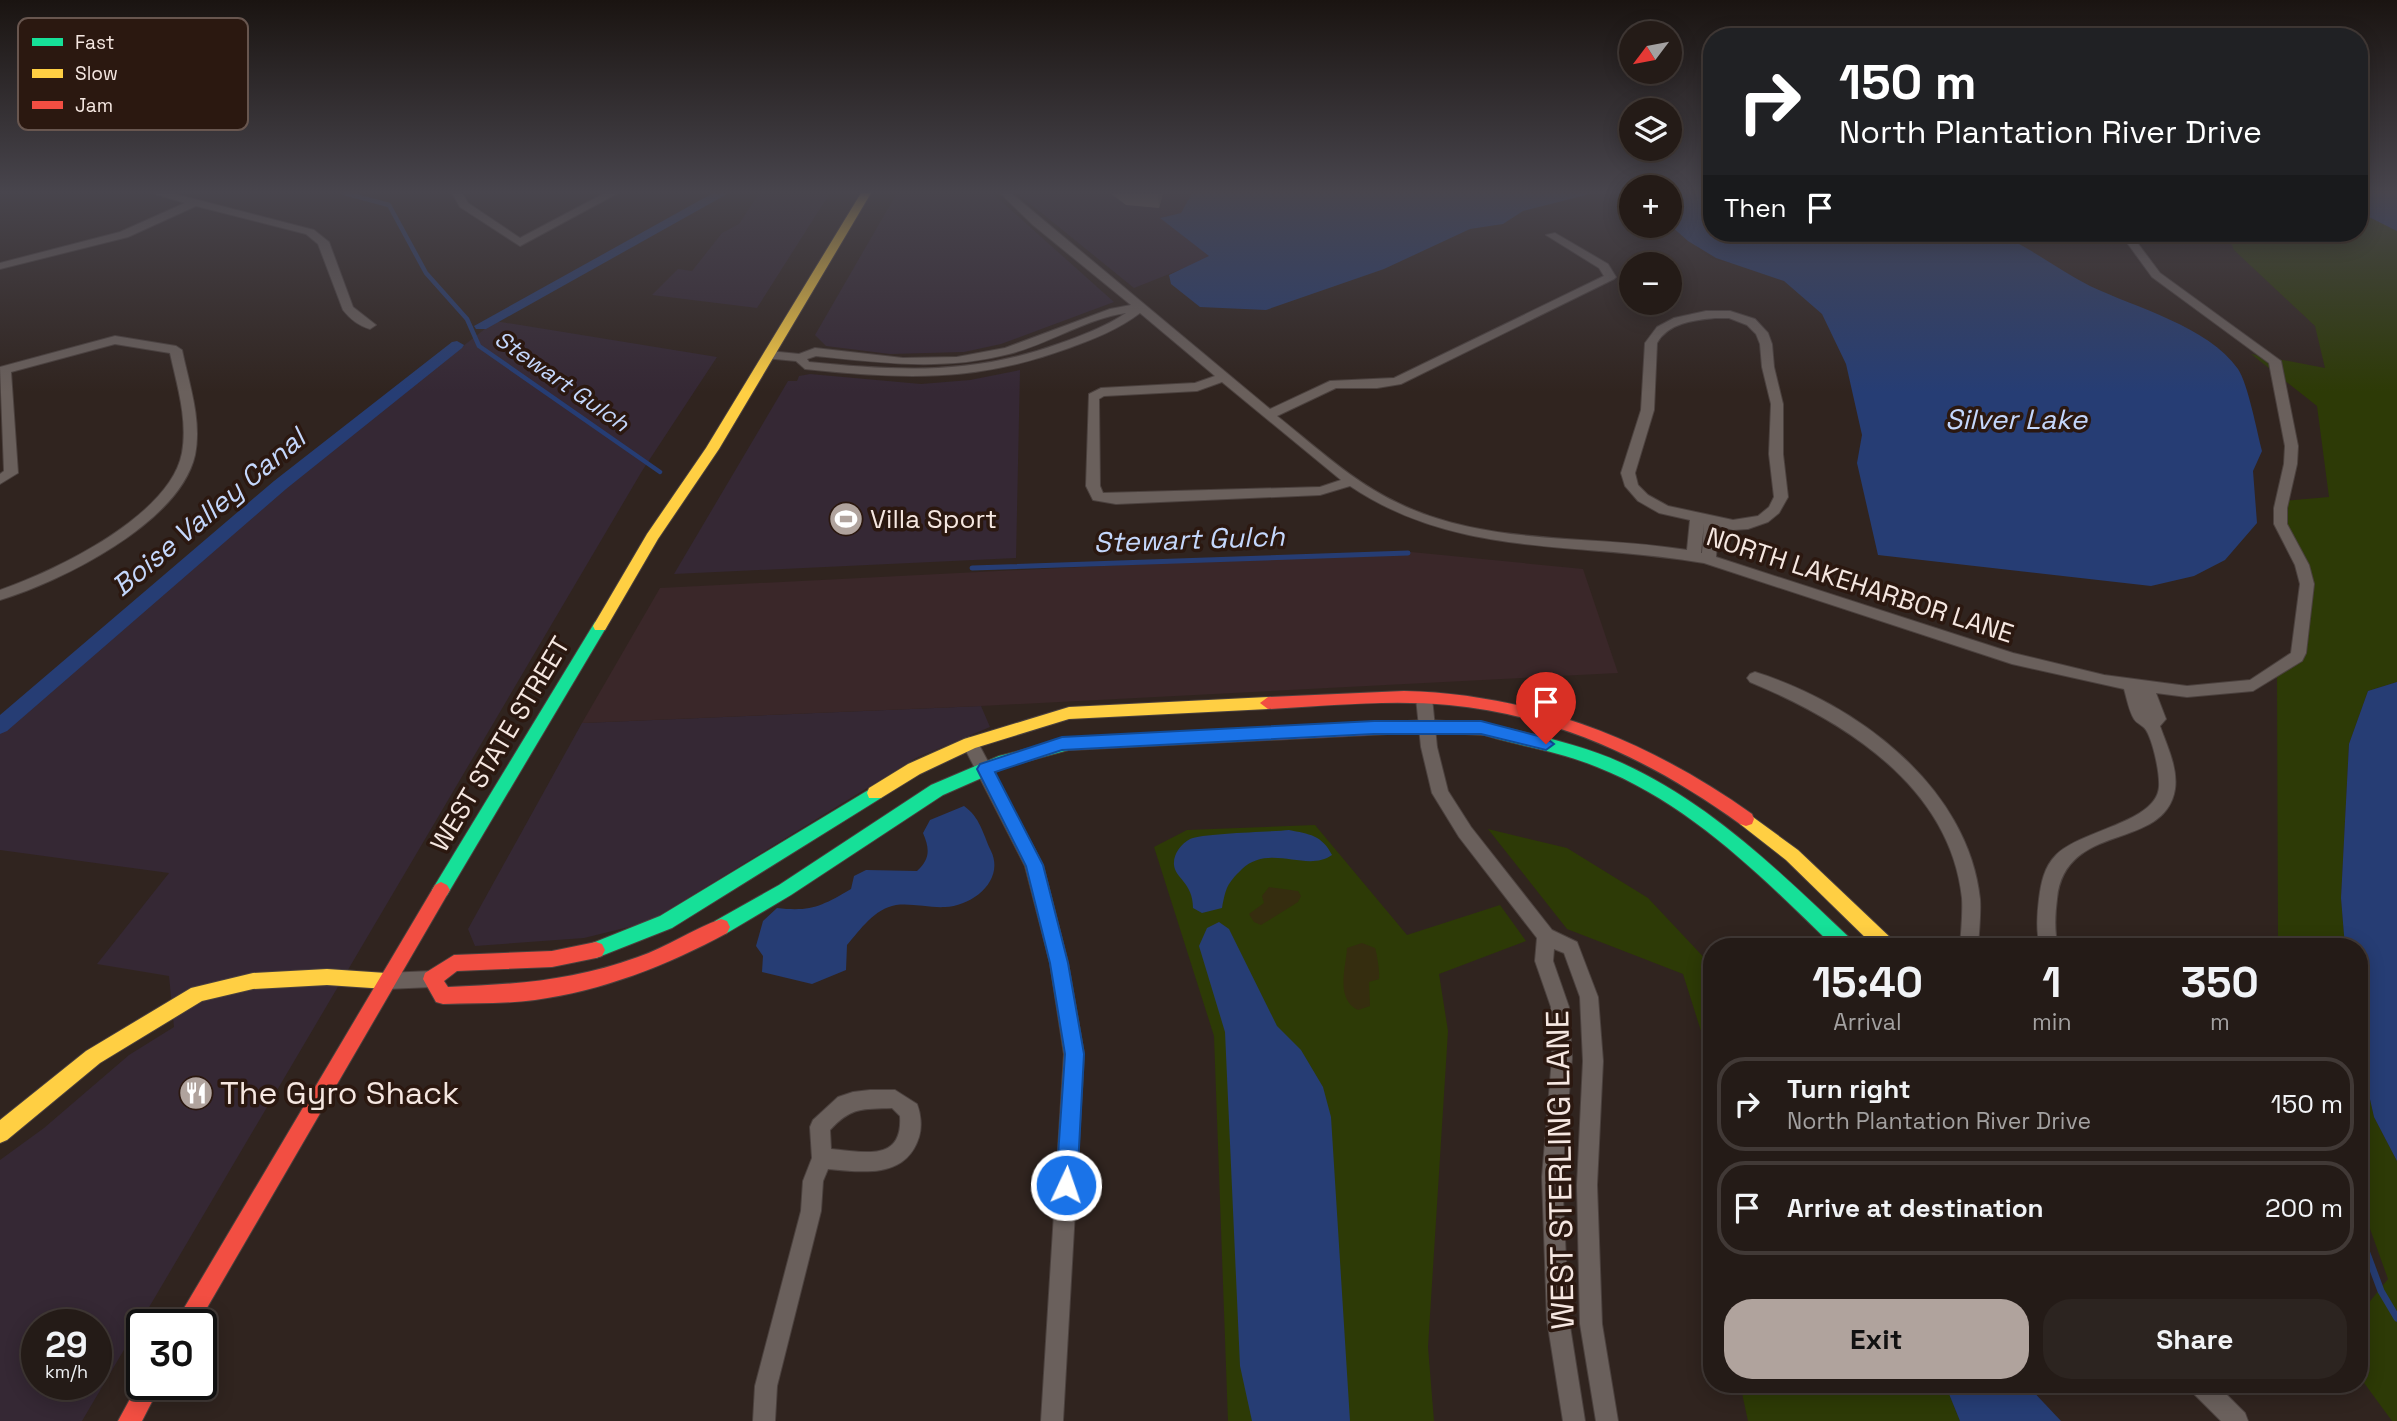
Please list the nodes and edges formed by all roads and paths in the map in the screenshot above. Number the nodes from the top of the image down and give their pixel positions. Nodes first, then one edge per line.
1 (27, 259) edge
2 (329, 259) edge
3 (826, 259) edge
4 (1084, 259) edge
5 (1593, 259) edge
6 (2144, 259) edge
7 (0, 266) edge
8 (1140, 307) junction
9 (370, 325) dead end
10 (769, 355) junction
11 (2, 371) edge
12 (1222, 378) junction
13 (1268, 415) junction
14 (0, 480) edge
15 (1349, 481) junction
16 (1704, 520) junction
17 (1701, 558) junction
18 (0, 595) edge
19 (1755, 678) dead end
20 (2138, 686) junction
21 (1424, 698) junction
22 (1427, 726) junction
23 (970, 743) junction
24 (985, 769) junction
25 (1546, 936) junction
26 (1837, 938) edge
27 (1879, 938) edge
28 (1970, 938) edge
29 (2048, 938) edge
30 (432, 979) junction
31 (386, 981) junction
32 (0, 1133) edge
33 (822, 1158) junction
34 (194, 1309) edge
35 (2209, 1393) edge
36 (141, 1400) edge
37 (129, 1421) edge
38 (764, 1421) edge
39 (1052, 1421) edge
40 (1574, 1421) edge
41 (1607, 1421) edge
42 (2236, 1421) edge

1 - 7 street
2 - 9 street
3 - 10 street, WEST STATE STREET
4 - 8 street, NORTH LAKEHARBOR LANE
5 - 13 street
6 - 20 street, NORTH LAKEHARBOR LANE
8 - 10 street
8 - 12 street, NORTH LAKEHARBOR LANE
10 - 31 street, WEST STATE STREET
11 - 14 street
11 - 18 street
12 - 13 street, NORTH LAKEHARBOR LANE
12 - 15 street
13 - 15 street, NORTH LAKEHARBOR LANE
15 - 17 street, NORTH LAKEHARBOR LANE
16 - 16 street
16 - 17 street
17 - 20 street, NORTH LAKEHARBOR LANE
19 - 28 street
20 - 29 street
21 - 22 street, WEST STERLING LANE
21 - 23 street
21 - 27 street
22 - 24 street
22 - 25 street, WEST STERLING LANE
22 - 26 street
23 - 24 street
23 - 30 street
24 - 30 street
24 - 39 street
25 - 40 street, WEST STERLING LANE
25 - 41 street, WEST STERLING LANE
30 - 31 street
31 - 32 street
31 - 34 street, WEST STATE STREET
33 - 33 street
33 - 38 street
35 - 42 street
36 - 37 street

